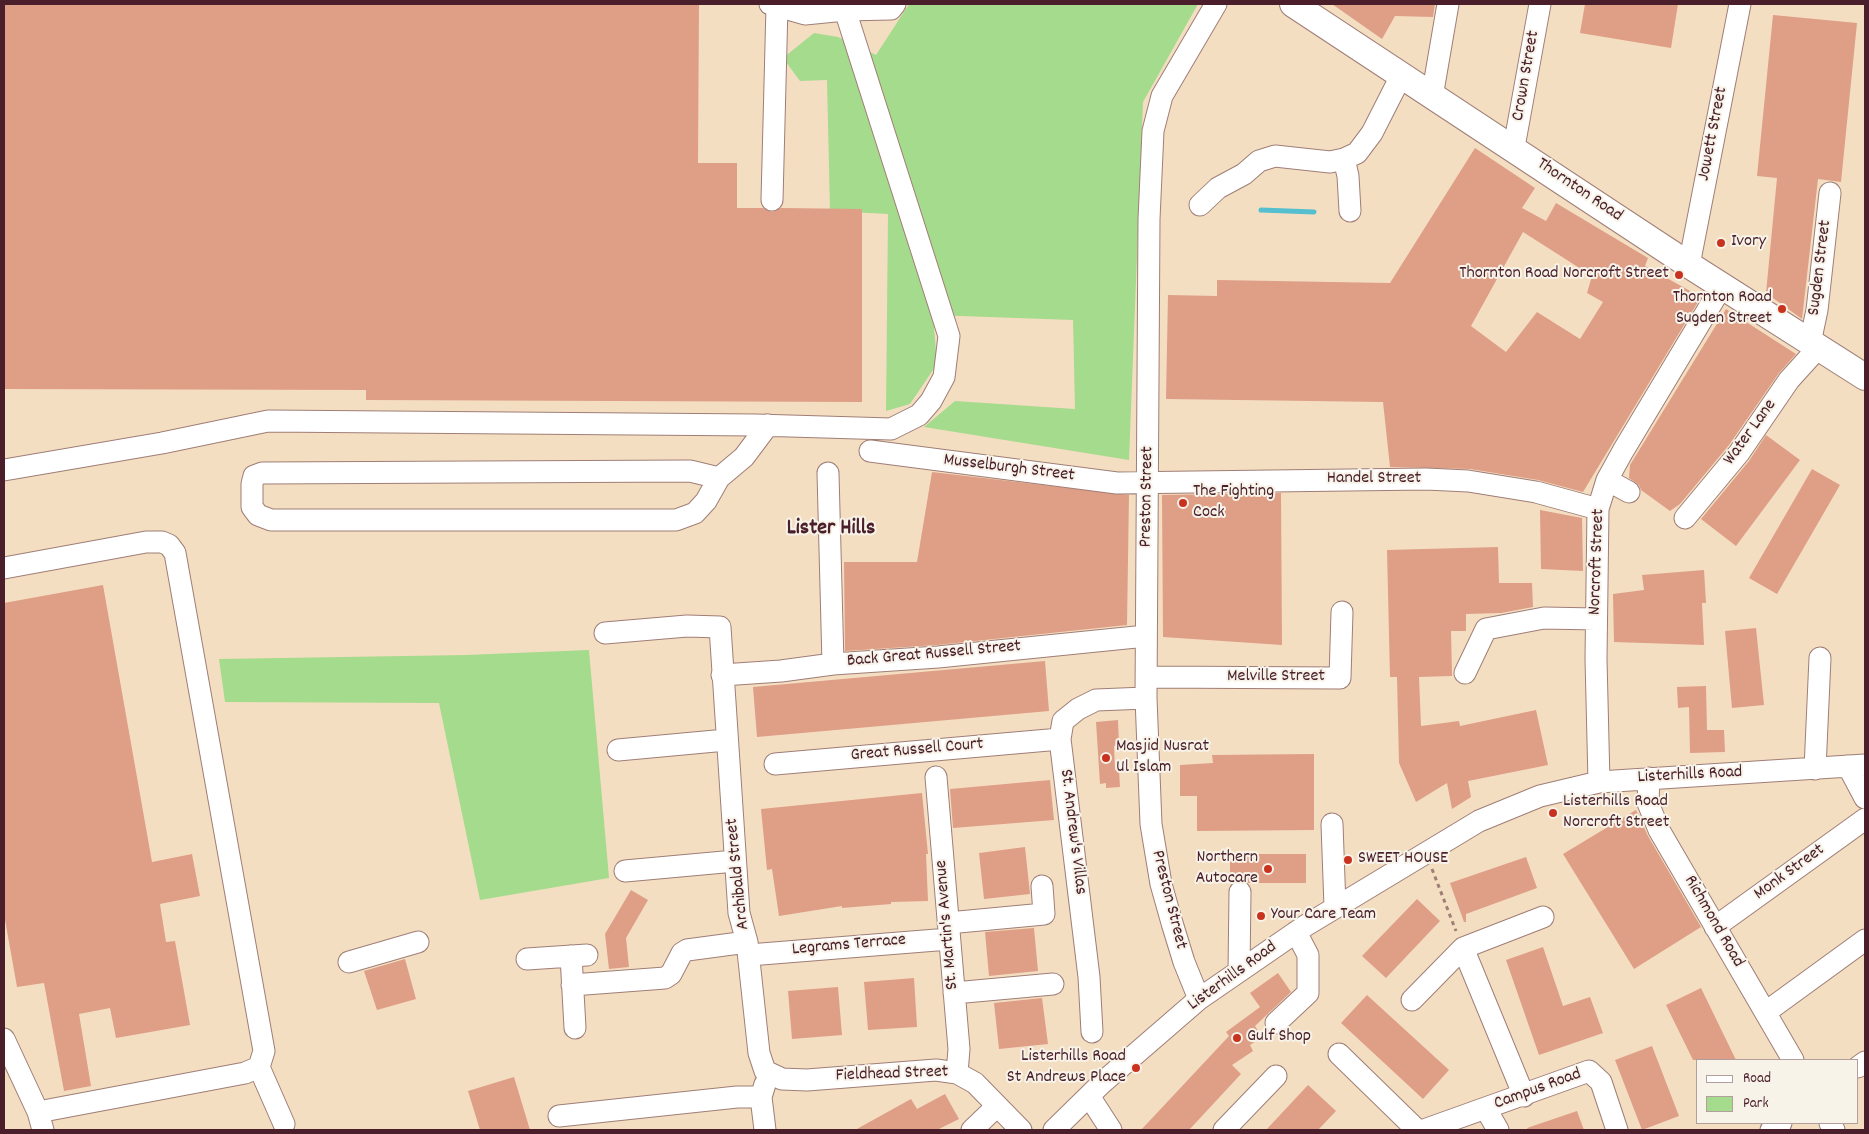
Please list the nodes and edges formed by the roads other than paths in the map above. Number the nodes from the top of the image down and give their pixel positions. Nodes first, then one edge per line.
1 (895, 4) edge
2 (1216, 4) edge
3 (1293, 4) edge
4 (1448, 4) edge
5 (1540, 4) edge
6 (1740, 4) edge
7 (773, 5) edge
8 (848, 7) edge
9 (1401, 76) junction
10 (1432, 97) junction
11 (1514, 148) junction
12 (1344, 159) junction
13 (1830, 192) dead end
14 (772, 200) dead end
15 (1200, 205) dead end
16 (1350, 211) dead end
17 (1689, 265) junction
18 (1722, 286) junction
19 (1814, 345) junction
20 (1865, 377) edge
21 (768, 425) junction
22 (870, 451) dead end
23 (4, 470) edge
24 (828, 473) dead end
25 (719, 478) junction
26 (1607, 480) junction
27 (1148, 484) junction
28 (1629, 492) dead end
29 (1598, 509) junction
30 (1685, 518) dead end
31 (4, 568) edge
32 (1342, 612) dead end
33 (1596, 618) junction
34 (605, 633) dead end
35 (1146, 636) junction
36 (1820, 658) dead end
37 (833, 664) junction
38 (1465, 672) dead end
39 (722, 676) junction
40 (1146, 688) junction
41 (726, 740) junction
42 (1060, 740) junction
43 (618, 750) dead end
44 (935, 763) junction
45 (775, 764) dead end
46 (1856, 766) edge
47 (1815, 768) junction
48 (1649, 778) junction
49 (1599, 782) junction
50 (1865, 798) edge
51 (1865, 819) edge
52 (1332, 824) dead end
53 (735, 861) junction
54 (625, 871) dead end
55 (1042, 886) dead end
56 (1240, 892) dead end
57 (1336, 907) junction
58 (1543, 917) dead end
59 (1715, 927) junction
60 (948, 931) junction
61 (1296, 932) junction
62 (1865, 940) edge
63 (418, 942) dead end
64 (748, 948) junction
65 (1463, 948) junction
66 (527, 959) dead end
67 (350, 962) dead end
68 (1240, 971) junction
69 (1053, 984) dead end
70 (572, 985) junction
71 (954, 993) junction
72 (1200, 999) junction
73 (1412, 1000) dead end
74 (1766, 1012) junction
75 (1276, 1023) dead end
76 (575, 1028) dead end
77 (1092, 1032) road end
78 (4, 1039) edge
79 (1339, 1054) dead end
80 (1792, 1059) edge
81 (259, 1066) junction
82 (957, 1072) junction
83 (770, 1076) junction
84 (1276, 1076) dead end
85 (1096, 1090) junction
86 (1524, 1096) junction
87 (761, 1098) junction
88 (997, 1106) junction
89 (1486, 1109) junction
90 (559, 1116) dead end
91 (41, 1121) edge
92 (284, 1124) dead end
93 (765, 1130) edge
94 (972, 1130) edge
95 (1021, 1130) edge
96 (1054, 1130) edge
97 (1112, 1130) edge
98 (1224, 1130) edge
99 (1417, 1130) edge
100 (1424, 1130) edge
101 (1498, 1130) edge
102 (1617, 1130) edge

1 - 8 street
2 - 27 street, Preston Street
3 - 9 main road, Thornton Road
4 - 10 street
5 - 11 street, Crown Street
6 - 17 street, Jowett Street
7 - 8 street
7 - 14 street
8 - 21 street
9 - 10 main road, Thornton Road
9 - 12 street
10 - 11 main road, Thornton Road
11 - 17 main road, Thornton Road
12 - 15 street
12 - 16 street
13 - 19 street, Sugden Street
17 - 18 main road, Thornton Road
18 - 19 main road, Thornton Road
18 - 26 street, Norcroft Street
19 - 20 main road, Thornton Road
19 - 30 street, Water Lane
21 - 23 street
21 - 25 street
22 - 27 street, Musselburgh Street
24 - 37 street
25 - 25 street
26 - 28 street
26 - 29 street, Norcroft Street
27 - 29 street, Handel Street
27 - 35 street, Preston Street
29 - 33 street, Norcroft Street
31 - 81 street
32 - 40 street, Melville Street
33 - 38 street
33 - 49 street, Norcroft Street
34 - 39 street, Archibald Street
35 - 37 street, Back Great Russell Street
35 - 40 street, Preston Street
36 - 47 street
37 - 39 street, Back Great Russell Street
39 - 41 street, Archibald Street
40 - 42 street, St. Andrew's Villas
40 - 72 street, Preston Street
41 - 43 street
41 - 53 street, Archibald Street
42 - 44 street, Great Russell Court
42 - 77 street, St. Andrew's Villas
44 - 45 street, Great Russell Court
44 - 60 street, St. Martin's Avenue
46 - 47 street, Listerhills Road
46 - 50 street
47 - 48 street, Listerhills Road
48 - 49 street, Listerhills Road
48 - 59 street, Richmond Road
49 - 57 street, Listerhills Road
51 - 59 street, Monk Street
52 - 57 street
53 - 54 street
53 - 64 street, Archibald Street
55 - 60 street, Legrams Terrace
56 - 68 street
57 - 61 street, Listerhills Road
58 - 65 street
59 - 74 street, Richmond Road
60 - 64 street, Legrams Terrace
60 - 71 street, St. Martin's Avenue
61 - 68 street, Listerhills Road
61 - 75 street
62 - 74 street
63 - 67 street
64 - 70 street, Legrams Terrace
64 - 83 street, Archibald Street
65 - 73 street
65 - 86 street
66 - 70 street
68 - 72 street, Listerhills Road
69 - 71 street
70 - 76 street
71 - 82 street, St. Martin's Avenue
72 - 85 street, Listerhills Road
74 - 80 street, Richmond Road
78 - 91 street
79 - 99 street
81 - 91 street
81 - 92 street
82 - 83 street, Fieldhead Street
82 - 88 street, Fieldhead Street
83 - 87 street
84 - 98 street
85 - 96 street, Listerhills Road
85 - 97 street
86 - 89 street, Campus Road
86 - 102 street, Campus Road
87 - 90 street
87 - 93 street
88 - 94 street
88 - 95 street, Fieldhead Street
89 - 100 street, Campus Road
89 - 101 street

